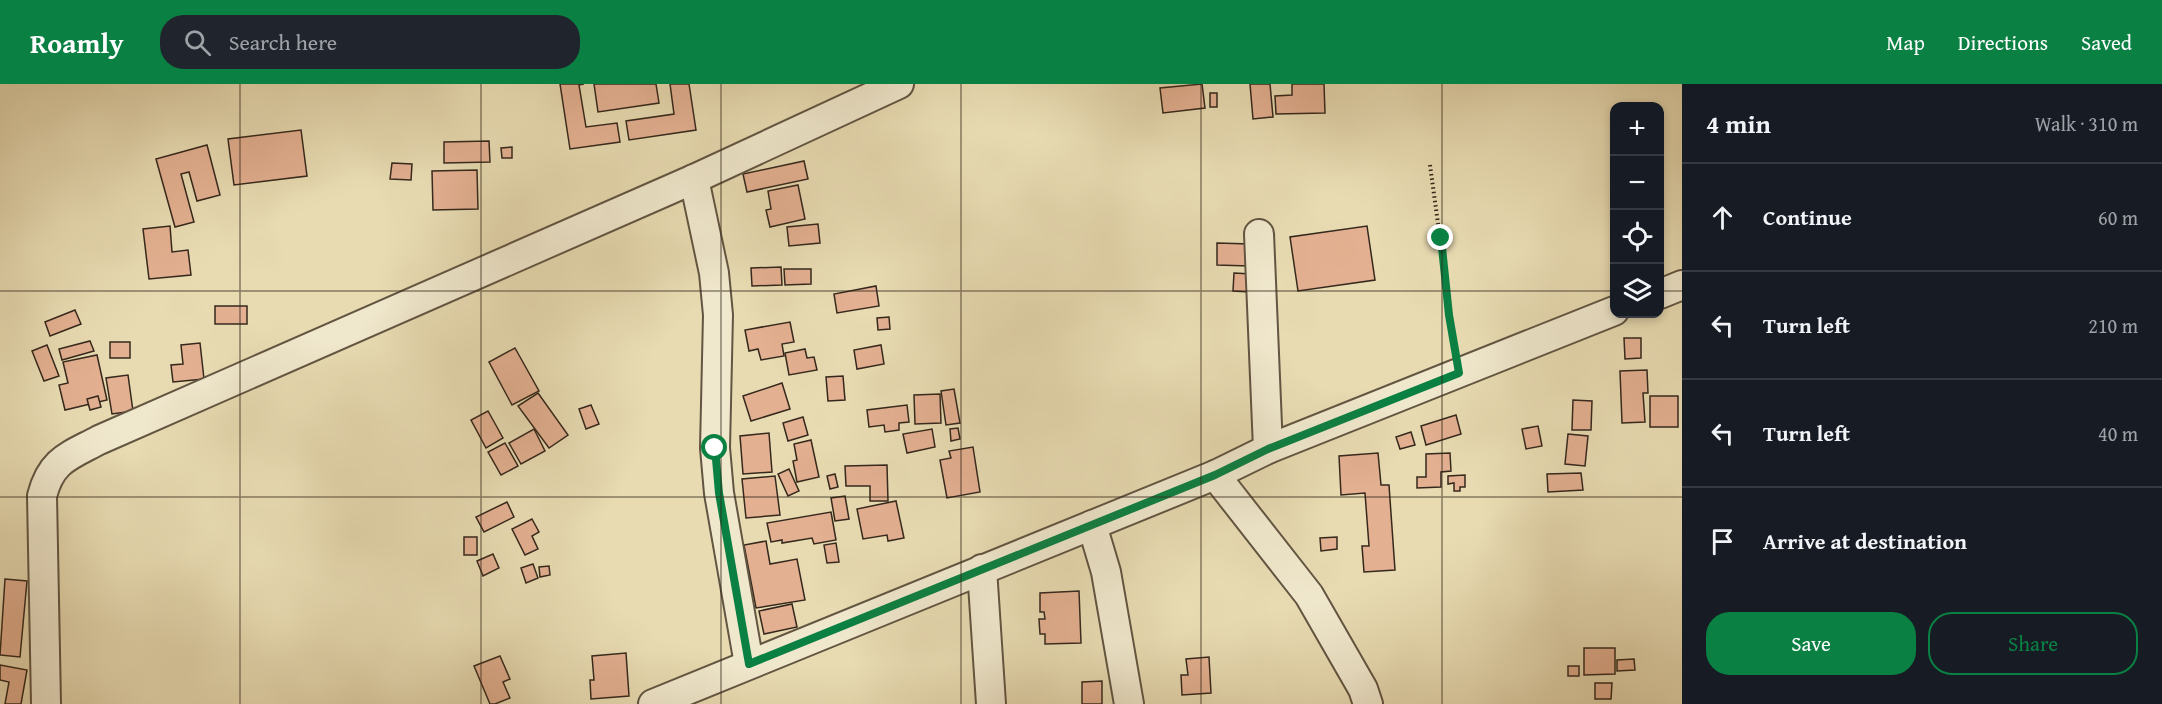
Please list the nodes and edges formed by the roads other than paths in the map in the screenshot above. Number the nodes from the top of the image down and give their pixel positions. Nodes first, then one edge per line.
1 (899, 84) edge
2 (694, 179) junction
3 (1259, 234) dead end
4 (1682, 285) edge
5 (1664, 292) edge
6 (1610, 313) edge
7 (1268, 449) junction
8 (1215, 475) junction
9 (1092, 525) junction
10 (982, 569) junction
11 (749, 664) junction
12 (46, 704) edge
13 (652, 704) edge
14 (991, 704) edge
15 (1129, 704) edge
16 (1368, 704) edge

1 - 2 street
2 - 11 street
2 - 12 street
3 - 7 street
4 - 5 street
6 - 7 street
7 - 8 street
8 - 9 street
8 - 16 street
9 - 10 street
9 - 15 street
10 - 11 street
10 - 14 street
11 - 13 street

